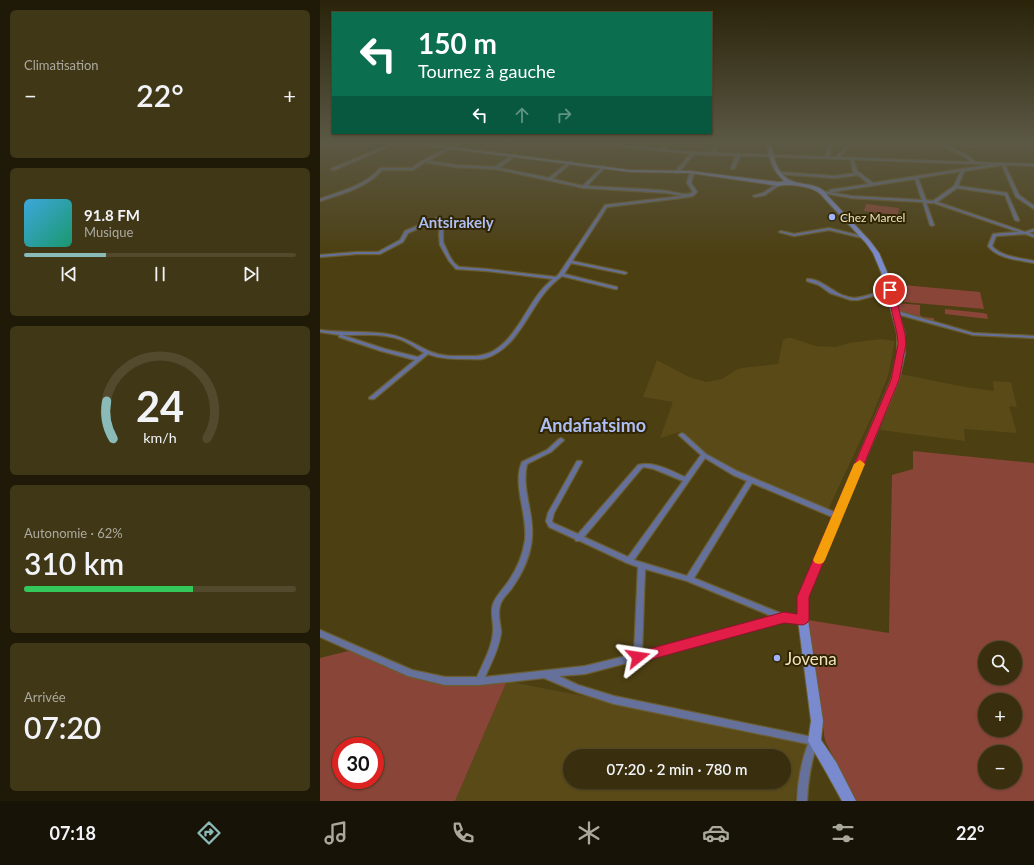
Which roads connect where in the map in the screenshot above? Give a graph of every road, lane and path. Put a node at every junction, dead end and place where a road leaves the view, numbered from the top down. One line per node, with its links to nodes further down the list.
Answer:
1 (367, 180): 19 (street)
2 (551, 180): 14 (street)
3 (590, 180): 14 (street)
4 (690, 180): 17 (street)
5 (753, 180): 12 (main road)
6 (867, 180): 13 (street)
7 (898, 180): 13 (street)
8 (917, 180): 20 (street)
9 (959, 180): 15 (street)
10 (1010, 180): 22 (street)
11 (788, 182): 12 (main road); 16 (main road)
12 (779, 184): 18 (street)
13 (873, 185): 16 (street)
14 (584, 187): 17 (street)
15 (956, 187): 21 (street); 23 (street)
16 (823, 192): 20 (street); 29 (main road)
17 (688, 196): 31 (street)
18 (755, 196)
19 (320, 200)
20 (925, 202): 21 (street); 24 (street)
21 (934, 202): 27 (street)
22 (1034, 208)
23 (1016, 220)
24 (932, 225)
25 (1034, 230): 27 (street)
26 (781, 232): 29 (street)
27 (1026, 234): 28 (street); 32 (street)
28 (1034, 236)
29 (863, 237): 38 (main road)
30 (320, 256): 35 (street)
31 (570, 262): 33 (street); 34 (street)
32 (1034, 262)
33 (625, 273)
34 (561, 275): 35 (street); 37 (street)
35 (556, 278): 43 (street)
36 (809, 280): 38 (street)
37 (615, 288)
38 (890, 290): 39 (main road)
39 (895, 312): 42 (street); 52 (main road)
40 (320, 331): 41 (street)
41 (337, 334): 43 (street); 44 (street)
42 (1034, 337)
43 (428, 352): 44 (street)
44 (418, 359): 45 (street)
45 (372, 398)
46 (682, 435): 48 (street)
47 (561, 440): 62 (street)
48 (704, 455): 50 (street); 51 (street)
49 (579, 462): 53 (street)
50 (687, 480): 53 (street); 54 (street)
51 (751, 480): 52 (street); 56 (street)
52 (837, 516): 58 (main road)
53 (578, 539): 54 (street)
54 (629, 561): 55 (street)
55 (642, 565): 56 (street); 60 (street)
56 (689, 580): 57 (street)
57 (784, 618): 58 (street); 60 (street)
58 (803, 620): 63 (main road)
59 (320, 633): 62 (street)
60 (638, 657): 61 (street)
61 (544, 674): 62 (street); 63 (street)
62 (479, 681)
63 (814, 741): 64 (street); 65 (main road)
64 (802, 801)
65 (849, 801)

